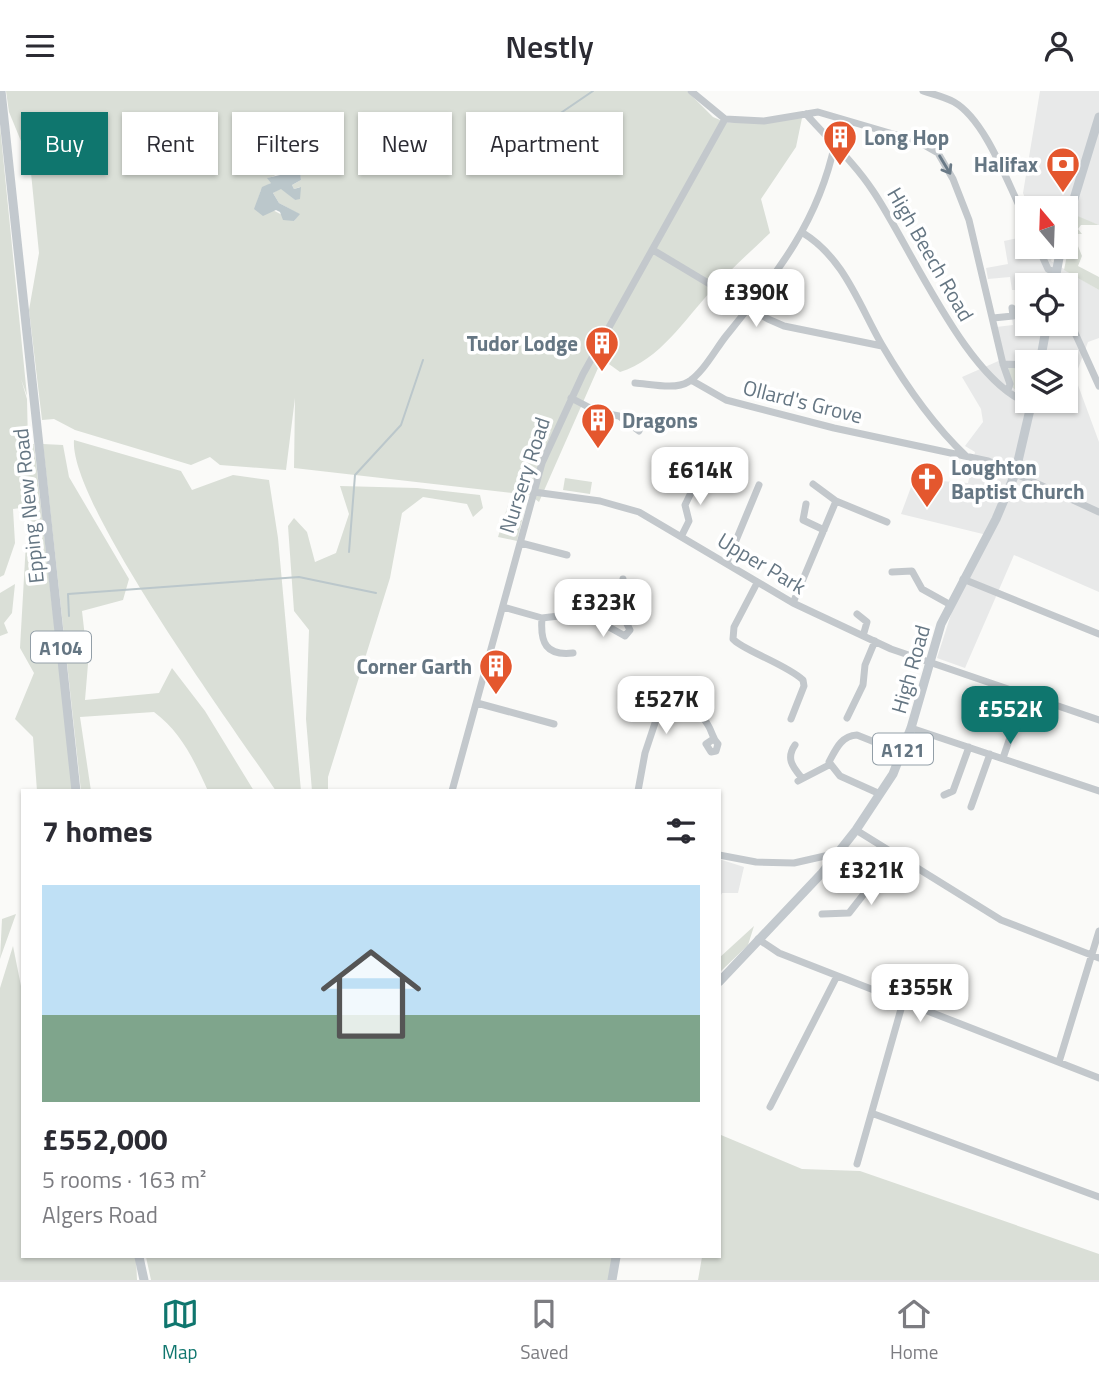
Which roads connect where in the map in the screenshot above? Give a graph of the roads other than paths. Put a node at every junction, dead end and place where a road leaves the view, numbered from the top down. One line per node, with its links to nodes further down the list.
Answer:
1 (1, 91): 75 (main road, Epping New Road / A104)
2 (691, 91): 6 (street)
3 (923, 91): 9 (street)
4 (806, 114): 6 (street); 7 (street, High Beech Road); 17 (street, one-way to 17)
5 (1099, 117): 8 (main road)
6 (725, 119): 11 (street, Nursery Road)
7 (835, 143): 10 (street); 25 (street, High Beech Road)
8 (1075, 196)
9 (1015, 197)
10 (803, 233): 16 (street); 19 (street)
11 (653, 250): 16 (street); 27 (street, Nursery Road)
12 (1043, 259): 14 (street)
13 (1059, 259): 14 (main road)
14 (1056, 273)
15 (1012, 308): 17 (street)
16 (748, 309): 19 (street); 22 (street)
17 (993, 318): 20 (street)
18 (1076, 336): 24 (street)
19 (883, 345): 30 (street)
20 (1003, 364): 21 (street); 25 (street)
21 (1015, 364)
22 (691, 380): 23 (street); 30 (street, Ollard's Grove)
23 (635, 383)
24 (1099, 386)
25 (1008, 390): 26 (street, High Beech Road)
26 (1015, 394)
27 (571, 398): 29 (street); 35 (street, Nursery Road)
28 (1029, 413): 32 (main road, High Road / A121)
29 (639, 431)
30 (967, 457): 32 (street, Ollard's Grove)
31 (703, 468): 41 (street)
32 (1015, 474): 38 (street, Ollard's Grove); 47 (main road, High Road / A121)
33 (813, 484): 36 (street)
34 (756, 488): 44 (street)
35 (534, 492): 41 (street, Upper Park); 42 (street, Nursery Road)
36 (836, 501): 39 (street); 40 (street)
37 (806, 504): 40 (street)
38 (1099, 512)
39 (887, 522)
40 (824, 530): 49 (street)
41 (682, 535): 44 (street, Upper Park)
42 (521, 543): 43 (street); 51 (street, Nursery Road)
43 (567, 555)
44 (727, 562): 48 (street, Upper Park)
45 (891, 572): 50 (street)
46 (624, 579): 52 (street)
47 (962, 579): 50 (main road, High Road / A121); 56 (street)
48 (757, 583): 49 (street, Upper Park); 63 (street)
49 (793, 603): 57 (street, Upper Park)
50 (949, 604): 60 (main road, High Road / A121)
51 (503, 607): 54 (street); 61 (street, Nursery Road)
52 (621, 612): 55 (street); 55 (street)
53 (857, 614): 57 (street)
54 (542, 618): 55 (street); 59 (street)
55 (608, 624)
56 (1099, 634)
57 (863, 636): 58 (street, Upper Park)
58 (875, 641): 60 (street, Upper Park); 62 (street)
59 (573, 653)
60 (931, 662): 64 (street, Upper Park); 67 (main road, High Road / A121)
61 (477, 703): 66 (street); 76 (street, Nursery Road)
62 (847, 718)
63 (792, 719)
64 (1099, 720)
65 (998, 721): 73 (street)
66 (554, 725)
67 (911, 728): 70 (street); 71 (main road, High Road / A121)
68 (712, 740): 77 (street)
69 (795, 745): 74 (street)
70 (969, 747): 72 (street); 80 (street)
71 (902, 753): 74 (street); 79 (main road, High Road / A121)
72 (990, 754): 73 (street); 81 (street)
73 (1003, 758): 78 (street)
74 (829, 765): 79 (street)
75 (76, 789)
76 (453, 789)
77 (638, 789)
78 (1099, 791)
79 (880, 794): 82 (main road, High Road / A121)
80 (944, 795)
81 (971, 807)
82 (856, 830): 83 (street); 84 (main road, High Road / A121)
83 (889, 851): 86 (street); 89 (street)
84 (838, 853): 85 (street); 88 (main road, High Road / A121)
85 (721, 855)
86 (822, 914)
87 (1099, 931): 89 (street)
88 (758, 939): 90 (street); 91 (main road, High Road / A121)
89 (1095, 956): 93 (street)
90 (837, 976): 92 (street); 95 (street)
91 (721, 980)
92 (903, 1002): 93 (street); 96 (street)
93 (1059, 1062): 94 (street)
94 (1099, 1078)
95 (771, 1107)
96 (874, 1114): 97 (street); 98 (street)
97 (857, 1164)
98 (1099, 1198)
99 (139, 1258): 101 (main road)
100 (617, 1258): 102 (main road)
101 (144, 1280)
102 (612, 1280)

